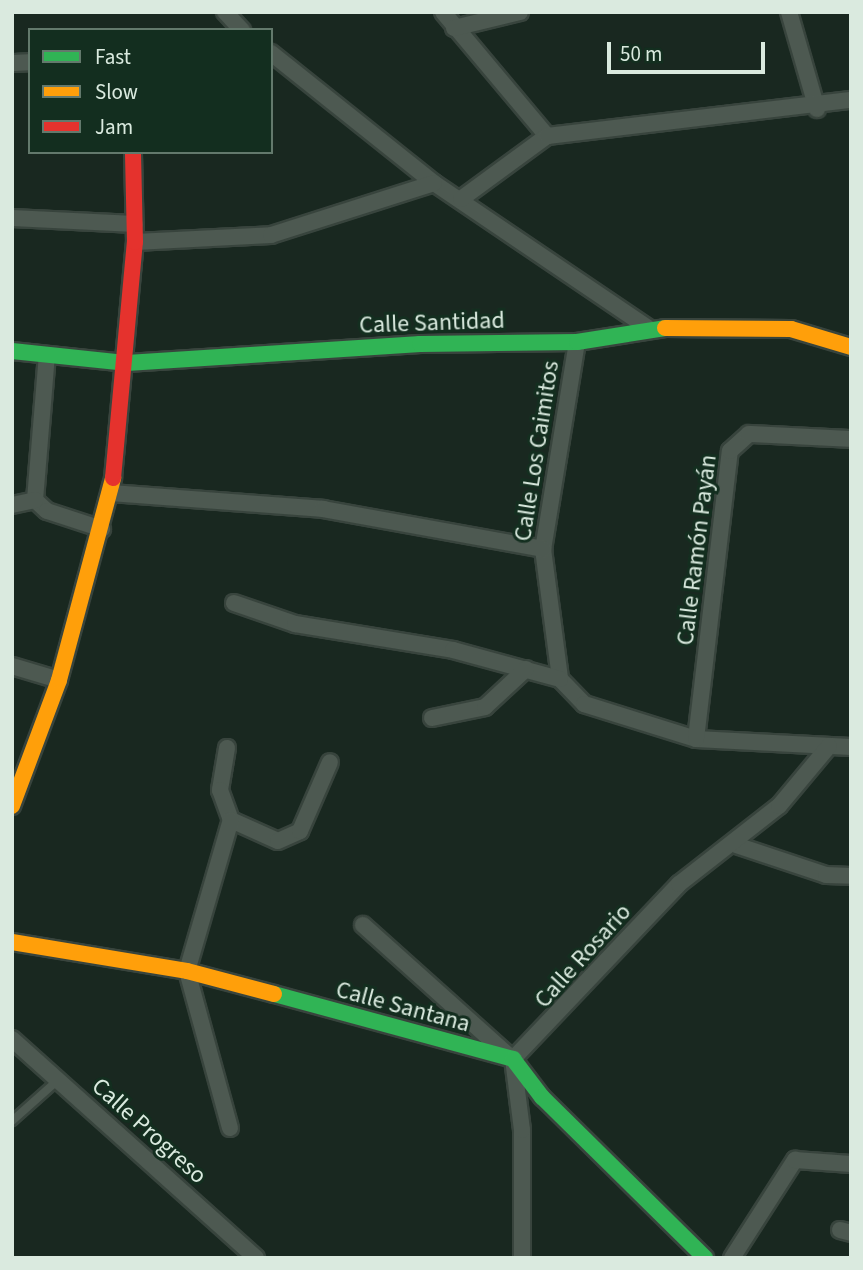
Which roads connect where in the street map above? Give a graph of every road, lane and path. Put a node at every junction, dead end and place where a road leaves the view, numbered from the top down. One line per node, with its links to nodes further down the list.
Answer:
1 (225, 12): 5 (street)
2 (443, 12): 6 (street)
3 (520, 12): 6 (street)
4 (789, 12): 9 (street)
5 (240, 28)
6 (454, 28): 10 (street)
7 (273, 55): 12 (street)
8 (851, 100): 9 (street)
9 (817, 109): 10 (street)
10 (547, 136): 13 (street)
11 (133, 154): 15 (street)
12 (434, 183): 13 (street); 16 (street)
13 (461, 199): 17 (street)
14 (12, 218): 15 (street)
15 (135, 225): 16 (street)
16 (135, 242): 22 (street)
17 (648, 328): 18 (street, Calle Santidad); 19 (street, Calle Santidad)
18 (577, 342): 22 (street, Calle Santidad); 28 (street, Calle Los Caimitos)
19 (851, 347)
20 (12, 351): 21 (street, Calle Santidad)
21 (47, 355): 22 (street, Calle Santidad); 25 (street)
22 (127, 363): 24 (street)
23 (851, 439): 35 (street, Calle Ramón Payán)
24 (112, 493): 27 (street); 28 (street)
25 (35, 499): 26 (street); 27 (street)
26 (12, 505)
27 (102, 530): 33 (street)
28 (543, 550): 32 (street, Calle Los Caimitos)
29 (234, 603): 31 (street)
30 (12, 666): 33 (street)
31 (526, 669): 32 (street); 34 (street)
32 (560, 679): 35 (street)
33 (59, 680): 40 (street)
34 (432, 718)
35 (696, 739): 36 (street)
36 (829, 746): 37 (street); 42 (street, Calle Rosario)
37 (851, 747)
38 (228, 748): 41 (street)
39 (330, 762): 41 (street)
40 (12, 806)
41 (231, 820): 46 (street)
42 (736, 845): 43 (street); 48 (street, Calle Rosario)
43 (851, 876)
44 (363, 925): 48 (street)
45 (12, 943): 46 (street, Calle Santana)
46 (187, 971): 48 (street, Calle Santana); 51 (street)
47 (12, 1040): 49 (street, Calle Progreso)
48 (513, 1059): 54 (street); 55 (street)
49 (58, 1080): 50 (lane); 53 (street, Calle Progreso)
50 (12, 1121)
51 (230, 1128)
52 (851, 1164): 56 (street)
53 (256, 1258)
54 (522, 1258)
55 (705, 1258)
56 (732, 1258)

